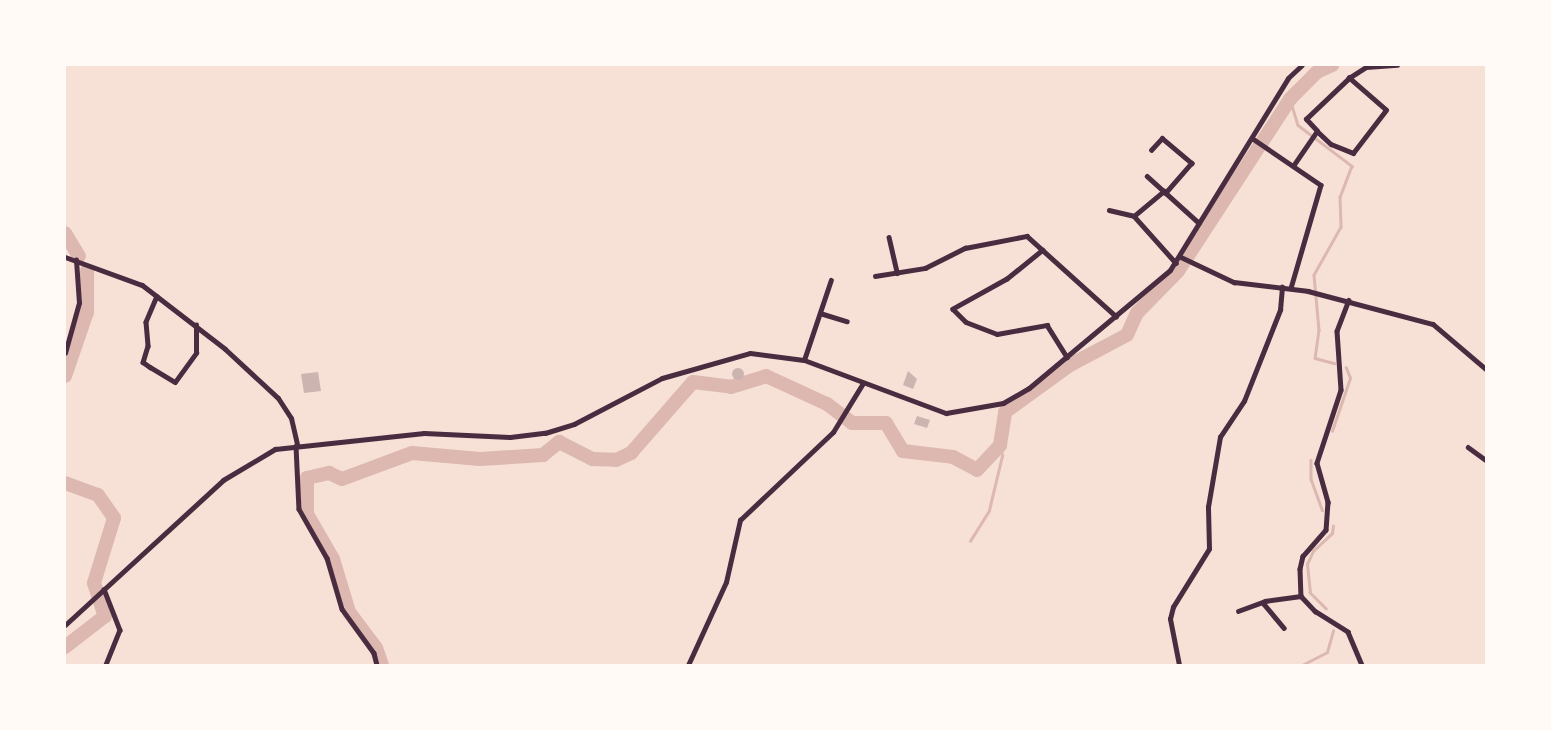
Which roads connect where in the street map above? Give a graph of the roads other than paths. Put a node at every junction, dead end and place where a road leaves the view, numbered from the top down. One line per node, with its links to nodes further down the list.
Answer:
1 (1302, 65): 5 (street)
2 (1397, 65): 3 (street)
3 (1349, 78): 4 (street); 4 (street)
4 (1316, 133): 7 (street)
5 (1252, 138): 7 (street); 12 (street)
6 (1151, 150): 9 (street)
7 (1293, 166): 23 (street)
8 (1147, 176): 9 (street)
9 (1165, 192): 11 (street); 12 (street)
10 (1109, 209): 11 (street)
11 (1134, 216): 18 (street)
12 (1199, 224): 16 (street)
13 (888, 237): 19 (street)
14 (1043, 250): 19 (street); 27 (street); 31 (street)
15 (65, 257): 17 (street)
16 (1182, 258): 18 (street); 22 (street)
17 (76, 260): 24 (street); 30 (street)
18 (1176, 263): 27 (street)
19 (897, 274): 20 (street)
20 (875, 276)
21 (831, 280): 26 (street)
22 (1282, 287): 23 (street); 47 (street)
23 (1291, 288): 25 (street)
24 (158, 296): 29 (street); 29 (street)
25 (1349, 300): 33 (street); 39 (street)
26 (820, 313): 28 (street); 32 (street)
27 (1117, 317): 31 (street)
28 (847, 321)
29 (195, 325): 35 (street)
30 (65, 353)
31 (1067, 358): 34 (street)
32 (804, 360): 34 (street); 35 (street)
33 (1486, 369)
34 (863, 383): 46 (street)
35 (297, 445): 38 (street); 45 (street)
36 (1468, 447): 37 (street)
37 (1486, 460)
38 (104, 589): 42 (street); 44 (street)
39 (1301, 596): 40 (street); 48 (street)
40 (1264, 604): 41 (street); 43 (street)
41 (1238, 611)
42 (65, 625)
43 (1284, 628)
44 (106, 665)
45 (377, 665)
46 (688, 665)
47 (1179, 665)
48 (1362, 665)

